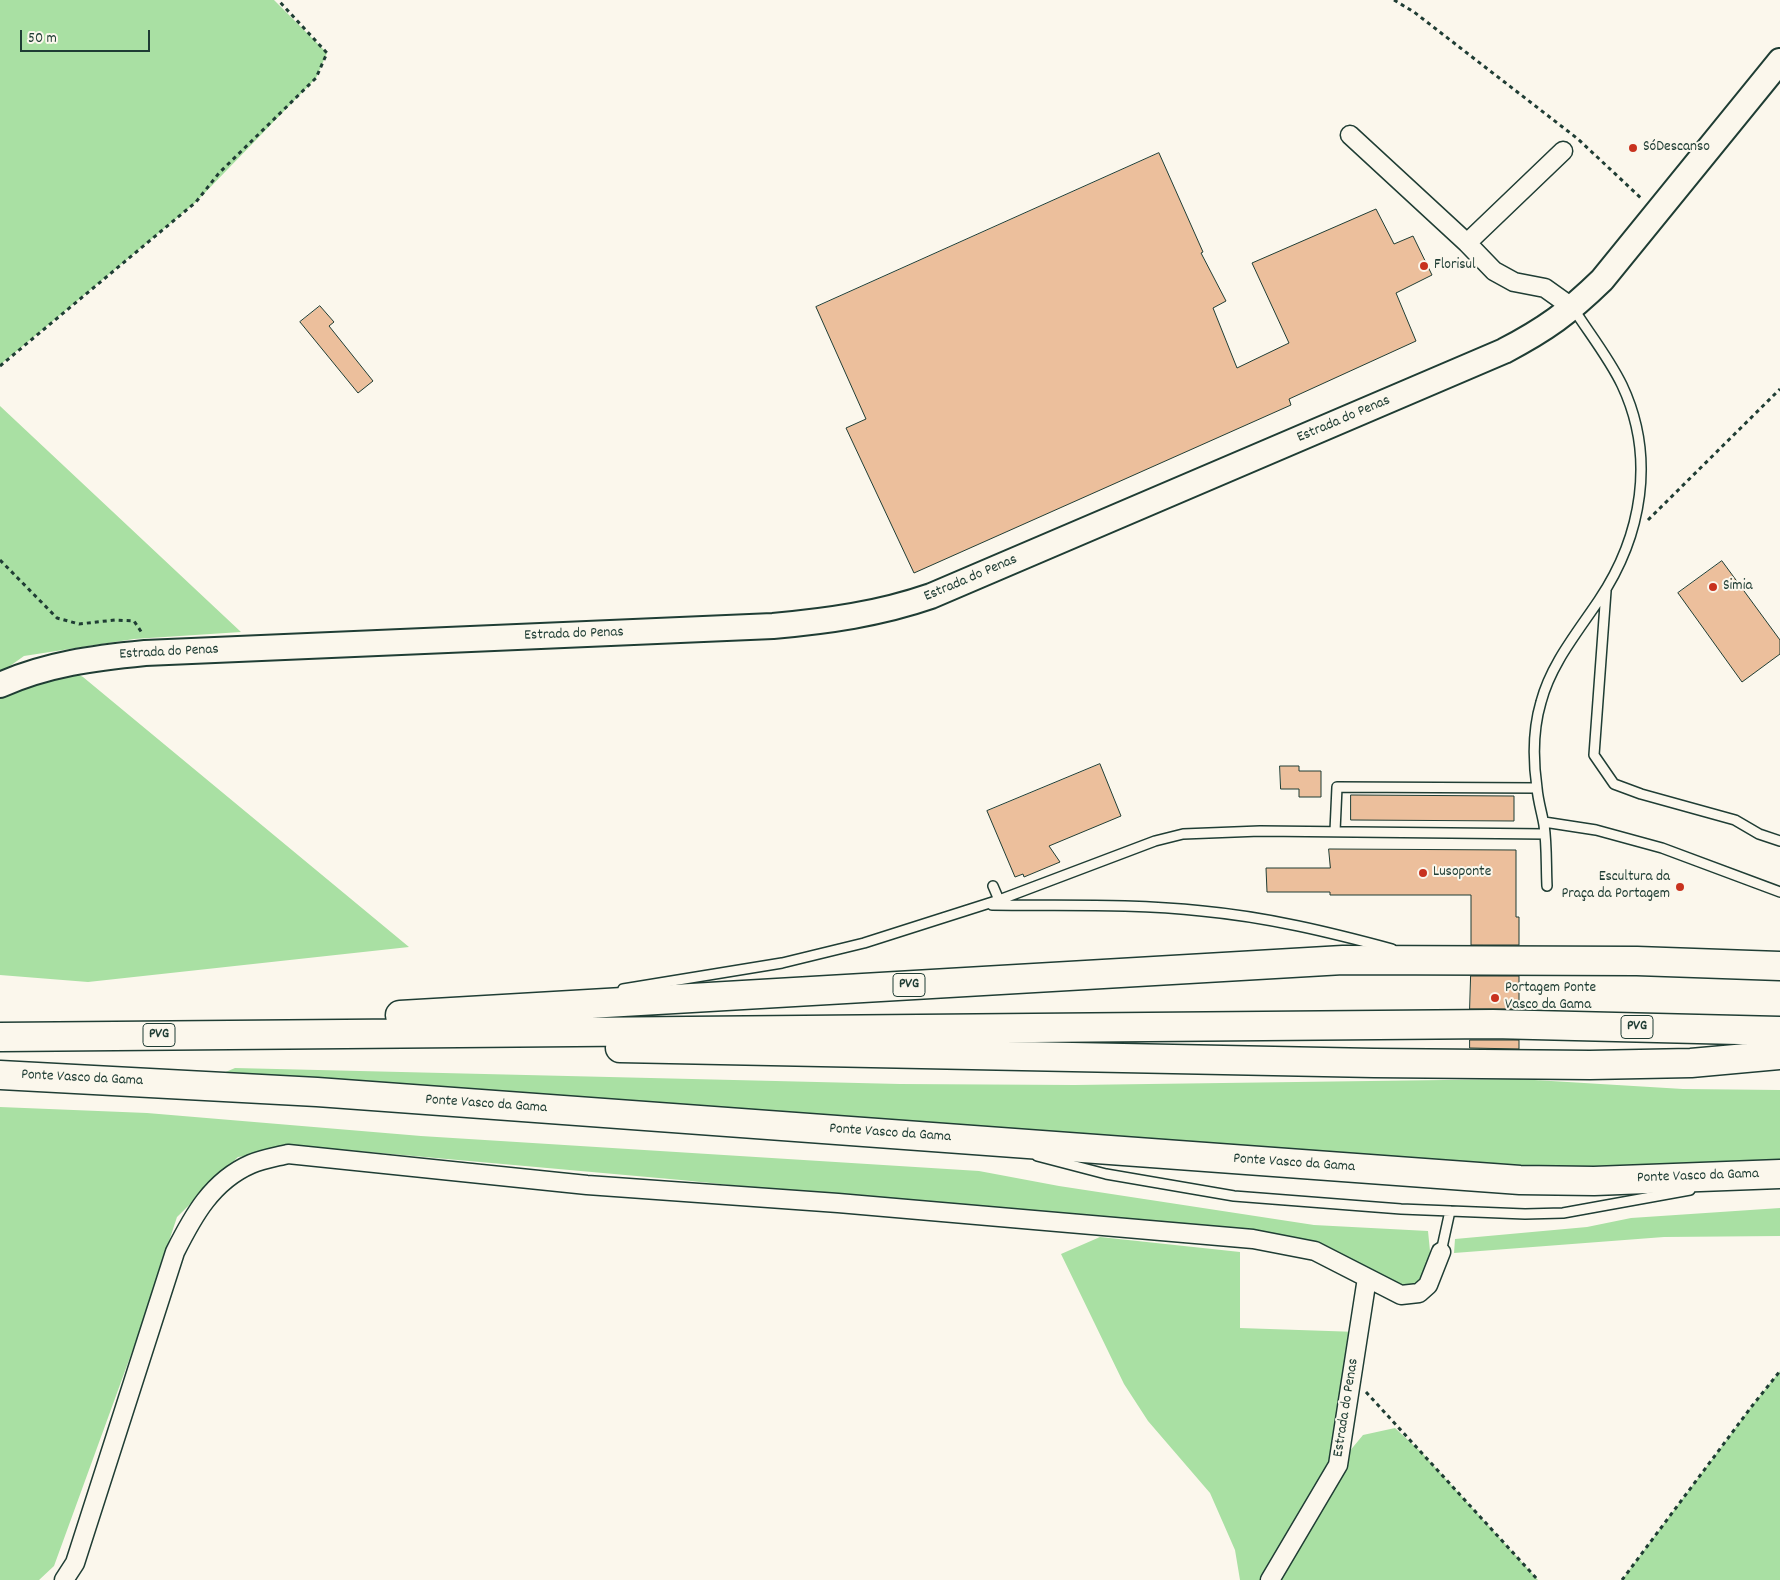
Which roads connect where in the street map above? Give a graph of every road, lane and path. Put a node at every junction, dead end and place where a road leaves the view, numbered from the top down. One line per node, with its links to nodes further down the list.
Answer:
1 (278, 0): 9 (path)
2 (1394, 0): 6 (path)
3 (1780, 61): 6 (street, Estrada do Penas)
4 (1350, 135): 7 (street)
5 (1563, 151): 7 (street)
6 (1656, 212): 8 (street, Estrada do Penas)
7 (1467, 243): 8 (street)
8 (1573, 308): 11 (lane); 14 (street, Estrada do Penas)
9 (0, 366)
10 (1780, 390): 11 (path)
11 (1630, 538): 13 (lane)
12 (0, 560): 14 (path)
13 (1606, 589): 16 (lane); 20 (lane)
14 (145, 653): 15 (street, Estrada do Penas)
15 (0, 685)
16 (1537, 788): 17 (lane); 18 (lane)
17 (1544, 822): 19 (lane); 23 (lane)
18 (1335, 831): 19 (lane); 24 (lane)
19 (1545, 834): 22 (lane)
20 (1780, 841)
21 (993, 886): 24 (lane)
22 (1547, 886)
23 (1780, 892)
24 (999, 900): 25 (lane)
25 (984, 905): 26 (lane); 28 (lane)
26 (1431, 959): 27 (highway, PVG); 30 (highway, PVG)
27 (1780, 966)
28 (615, 990)
29 (597, 993): 30 (lane)
30 (485, 1010): 32 (highway, PVG)
31 (1780, 1032): 32 (highway, PVG)
32 (39, 1036): 33 (highway, PVG); 34 (highway, PVG)
33 (0, 1037)
34 (1780, 1055)
35 (0, 1075): 36 (highway, Ponte Vasco da Gama)
36 (982, 1141): 37 (highway, Ponte Vasco da Gama); 38 (lane)
37 (1778, 1174): 38 (lane)
38 (1450, 1211): 39 (lane)
39 (1441, 1252): 40 (street)
40 (1368, 1278): 42 (street, Estrada do Penas); 43 (street)
41 (1780, 1371): 46 (path)
42 (1351, 1377): 44 (street, Estrada do Penas); 45 (path)
43 (64, 1580)
44 (1270, 1580)
45 (1538, 1580)
46 (1622, 1580)

